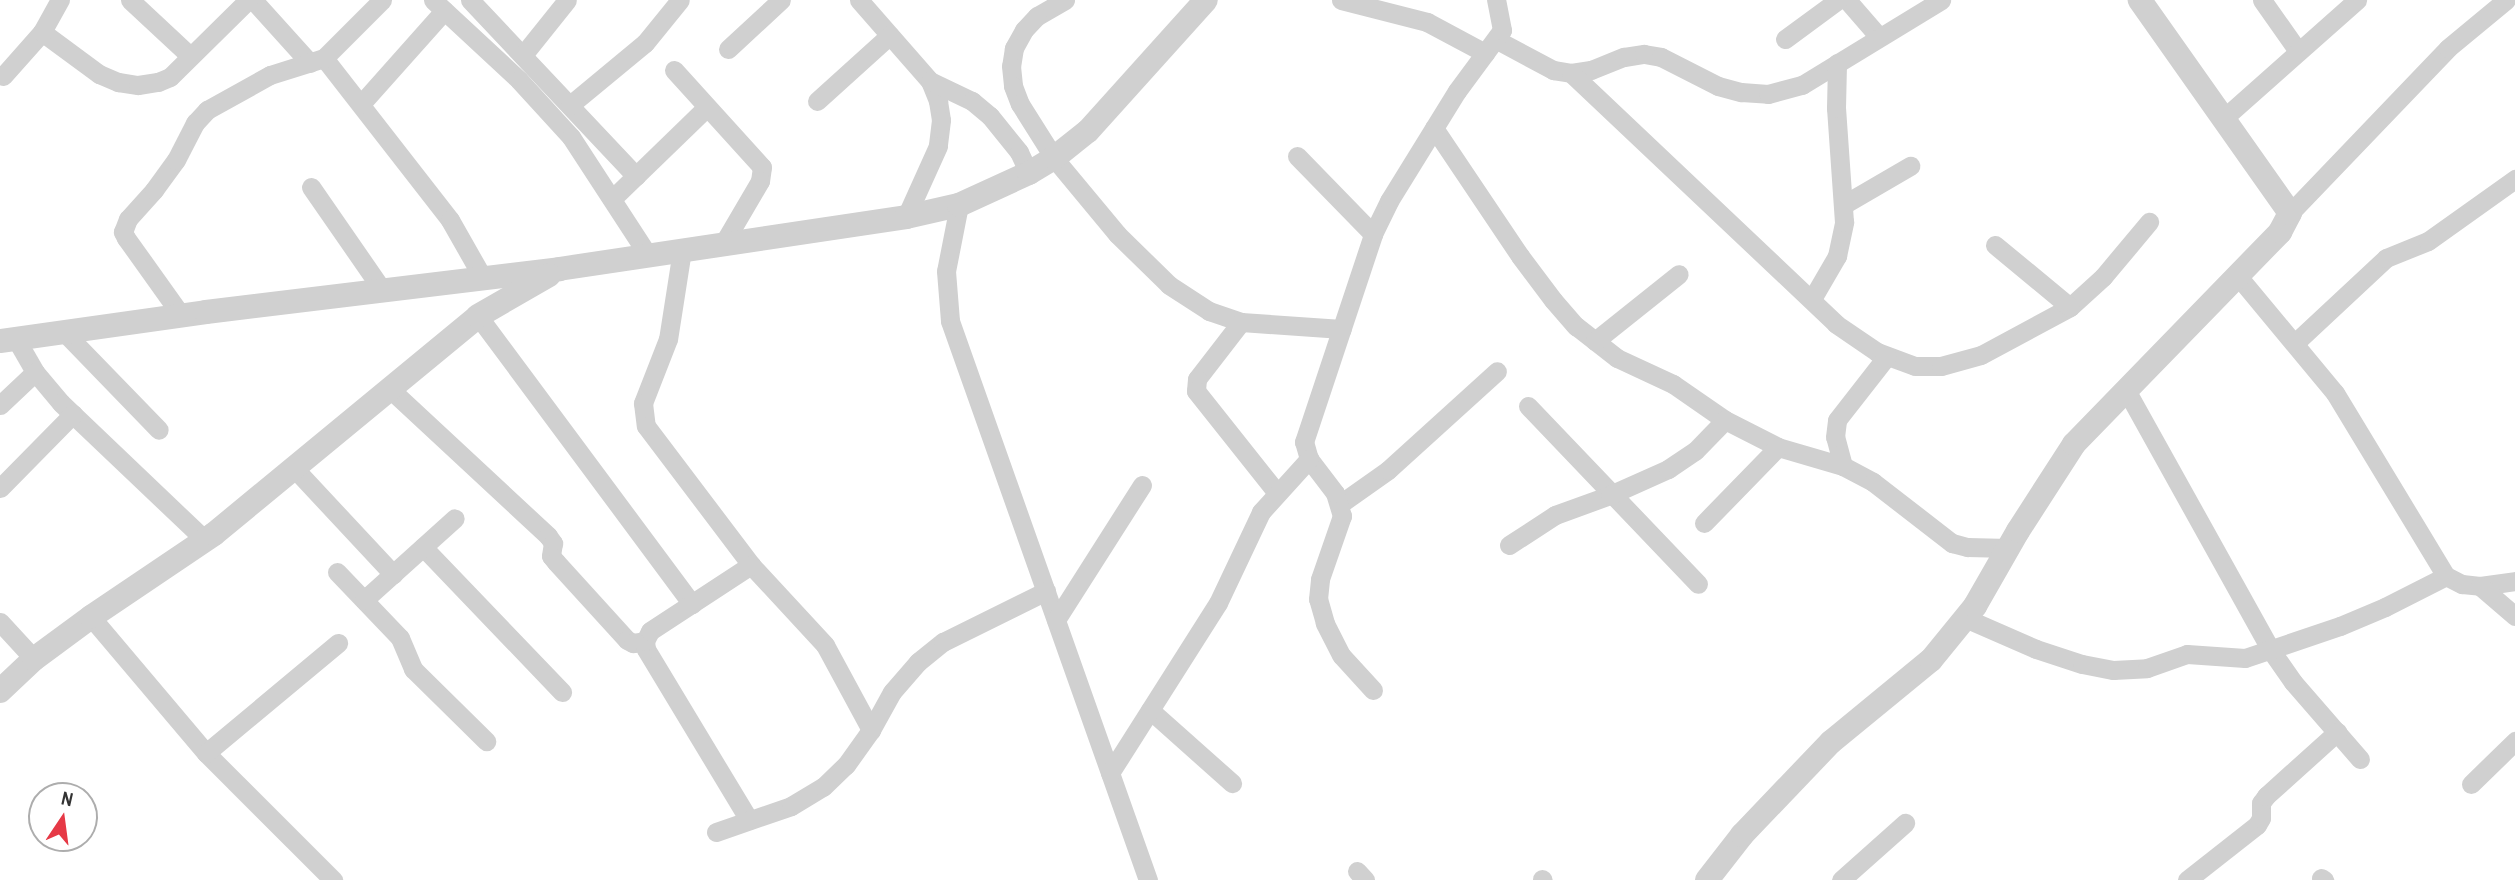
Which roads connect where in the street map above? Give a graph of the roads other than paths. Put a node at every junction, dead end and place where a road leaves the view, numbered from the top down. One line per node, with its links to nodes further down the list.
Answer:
1 (60, 0): 22 (street)
2 (130, 0): 30 (street)
3 (250, 0): 30 (street); 31 (street)
4 (382, 0): 31 (street)
5 (567, 0): 29 (street)
6 (680, 0): 39 (street)
7 (781, 0): 27 (street)
8 (859, 0): 23 (street)
9 (1065, 0): 44 (street)
10 (1206, 0): 44 (street)
11 (1341, 0): 26 (street)
12 (1496, 0): 26 (street)
13 (1838, 0): 25 (street)
14 (1847, 0): 24 (street)
15 (1941, 0): 24 (street)
16 (2140, 0): 41 (street)
17 (2262, 0): 28 (street)
18 (2357, 0): 28 (street)
19 (479, 3): 29 (street)
20 (2492, 4): 53 (street)
21 (438, 5): 38 (street); 50 (street)
22 (43, 32): 30 (street); 35 (street)
23 (890, 35): 36 (street); 37 (street)
24 (1879, 37): 32 (street)
25 (1786, 39)
26 (1491, 46): 34 (street); 42 (street)
27 (728, 49)
28 (2298, 51): 41 (street)
29 (523, 55): 39 (street)
30 (190, 56)
31 (317, 61): 38 (street); 68 (street)
32 (1836, 64): 34 (street); 52 (street)
33 (674, 70): 40 (street)
34 (1571, 73): 66 (street)
35 (3, 76)
36 (930, 81): 46 (street); 54 (street)
37 (817, 101)
38 (361, 104): 64 (street)
39 (569, 105): 47 (street)
40 (708, 107): 47 (street); 57 (street)
41 (2224, 118): 53 (street)
42 (1434, 128): 56 (street); 74 (street)
43 (1297, 156): 56 (street)
44 (1055, 158): 46 (street); 70 (street)
45 (1910, 166): 52 (street)
46 (1029, 173): 51 (street)
47 (636, 176): 50 (street)
48 (2515, 179): 75 (street)
49 (311, 187): 65 (street)
50 (611, 199): 60 (street)
51 (959, 205): 54 (street); 108 (street)
52 (1843, 205): 66 (street)
53 (2290, 213): 63 (street)
54 (906, 217): 57 (street)
55 (2150, 222): 67 (street)
56 (1374, 234): 71 (street)
57 (723, 244): 59 (street)
58 (1995, 245): 67 (street)
59 (682, 250): 60 (street); 101 (street)
60 (648, 256): 61 (street)
61 (559, 269): 64 (street); 69 (street)
62 (1679, 274): 74 (street)
63 (2237, 275): 75 (street); 79 (street)
64 (483, 278): 65 (street)
65 (383, 291): 68 (street)
66 (1812, 299): 76 (street)
67 (2070, 307): 76 (street)
68 (181, 315): 72 (street)
69 (478, 316): 80 (street); 110 (street)
70 (1241, 322): 71 (street); 92 (street)
71 (1342, 328): 87 (street)
72 (64, 332): 73 (street); 85 (street)
73 (8, 340): 78 (street)
74 (1595, 341): 84 (street)
75 (2296, 342): 104 (street)
76 (1887, 356): 88 (street)
77 (1497, 371): 94 (street)
78 (35, 372): 81 (street); 83 (street)
79 (2125, 388): 100 (street); 118 (street)
80 (390, 389): 89 (street); 116 (street)
81 (0, 405)
82 (1528, 406): 93 (street)
83 (73, 414): 91 (street); 97 (street)
84 (1725, 420): 86 (street); 93 (street)
85 (159, 430)
86 (1778, 447): 88 (street); 96 (street)
87 (1309, 459): 92 (street); 94 (street)
88 (1843, 466): 100 (street)
89 (295, 469): 97 (street); 103 (street)
90 (1142, 485): 114 (street)
91 (0, 488)
92 (1277, 493): 123 (street)
93 (1610, 495): 98 (street); 106 (street)
94 (1340, 504): 120 (street)
95 (455, 518): 99 (street)
96 (1704, 523)
97 (205, 540): 112 (street)
98 (1509, 545)
99 (423, 547): 103 (street); 122 (street)
100 (2008, 548): 113 (street)
101 (751, 565): 110 (street); 124 (street)
102 (337, 572): 109 (street)
103 (393, 574): 109 (street)
104 (2446, 576): 107 (street); 118 (street)
105 (2515, 581): 107 (street)
106 (1698, 584)
107 (2480, 586): 111 (street)
108 (1046, 591): 114 (street); 124 (street)
109 (364, 600): 126 (street)
110 (692, 604): 116 (street)
111 (2515, 615)
112 (91, 617): 119 (street); 128 (street)
113 (1965, 618): 118 (street); 138 (street)
114 (1056, 620): 130 (street)
115 (0, 622): 119 (street)
116 (645, 641): 133 (street)
117 (338, 643): 128 (street)
118 (2270, 649): 125 (street)
119 (34, 659): 121 (street)
120 (1373, 690)
121 (0, 691)
122 (562, 692)
123 (1150, 710): 130 (street); 131 (street)
124 (871, 730): 133 (street)
125 (2337, 732): 129 (street); 140 (street)
126 (486, 741)
127 (2515, 741): 132 (street)
128 (206, 753): 136 (street)
129 (2360, 759)
130 (1110, 773): 137 (street)
131 (1232, 783)
132 (2471, 784)
133 (749, 820): 135 (street)
134 (1905, 823): 139 (street)
135 (716, 832)
136 (333, 880)
137 (1148, 880)
138 (1707, 880)
139 (1841, 880)
140 (2187, 880)

